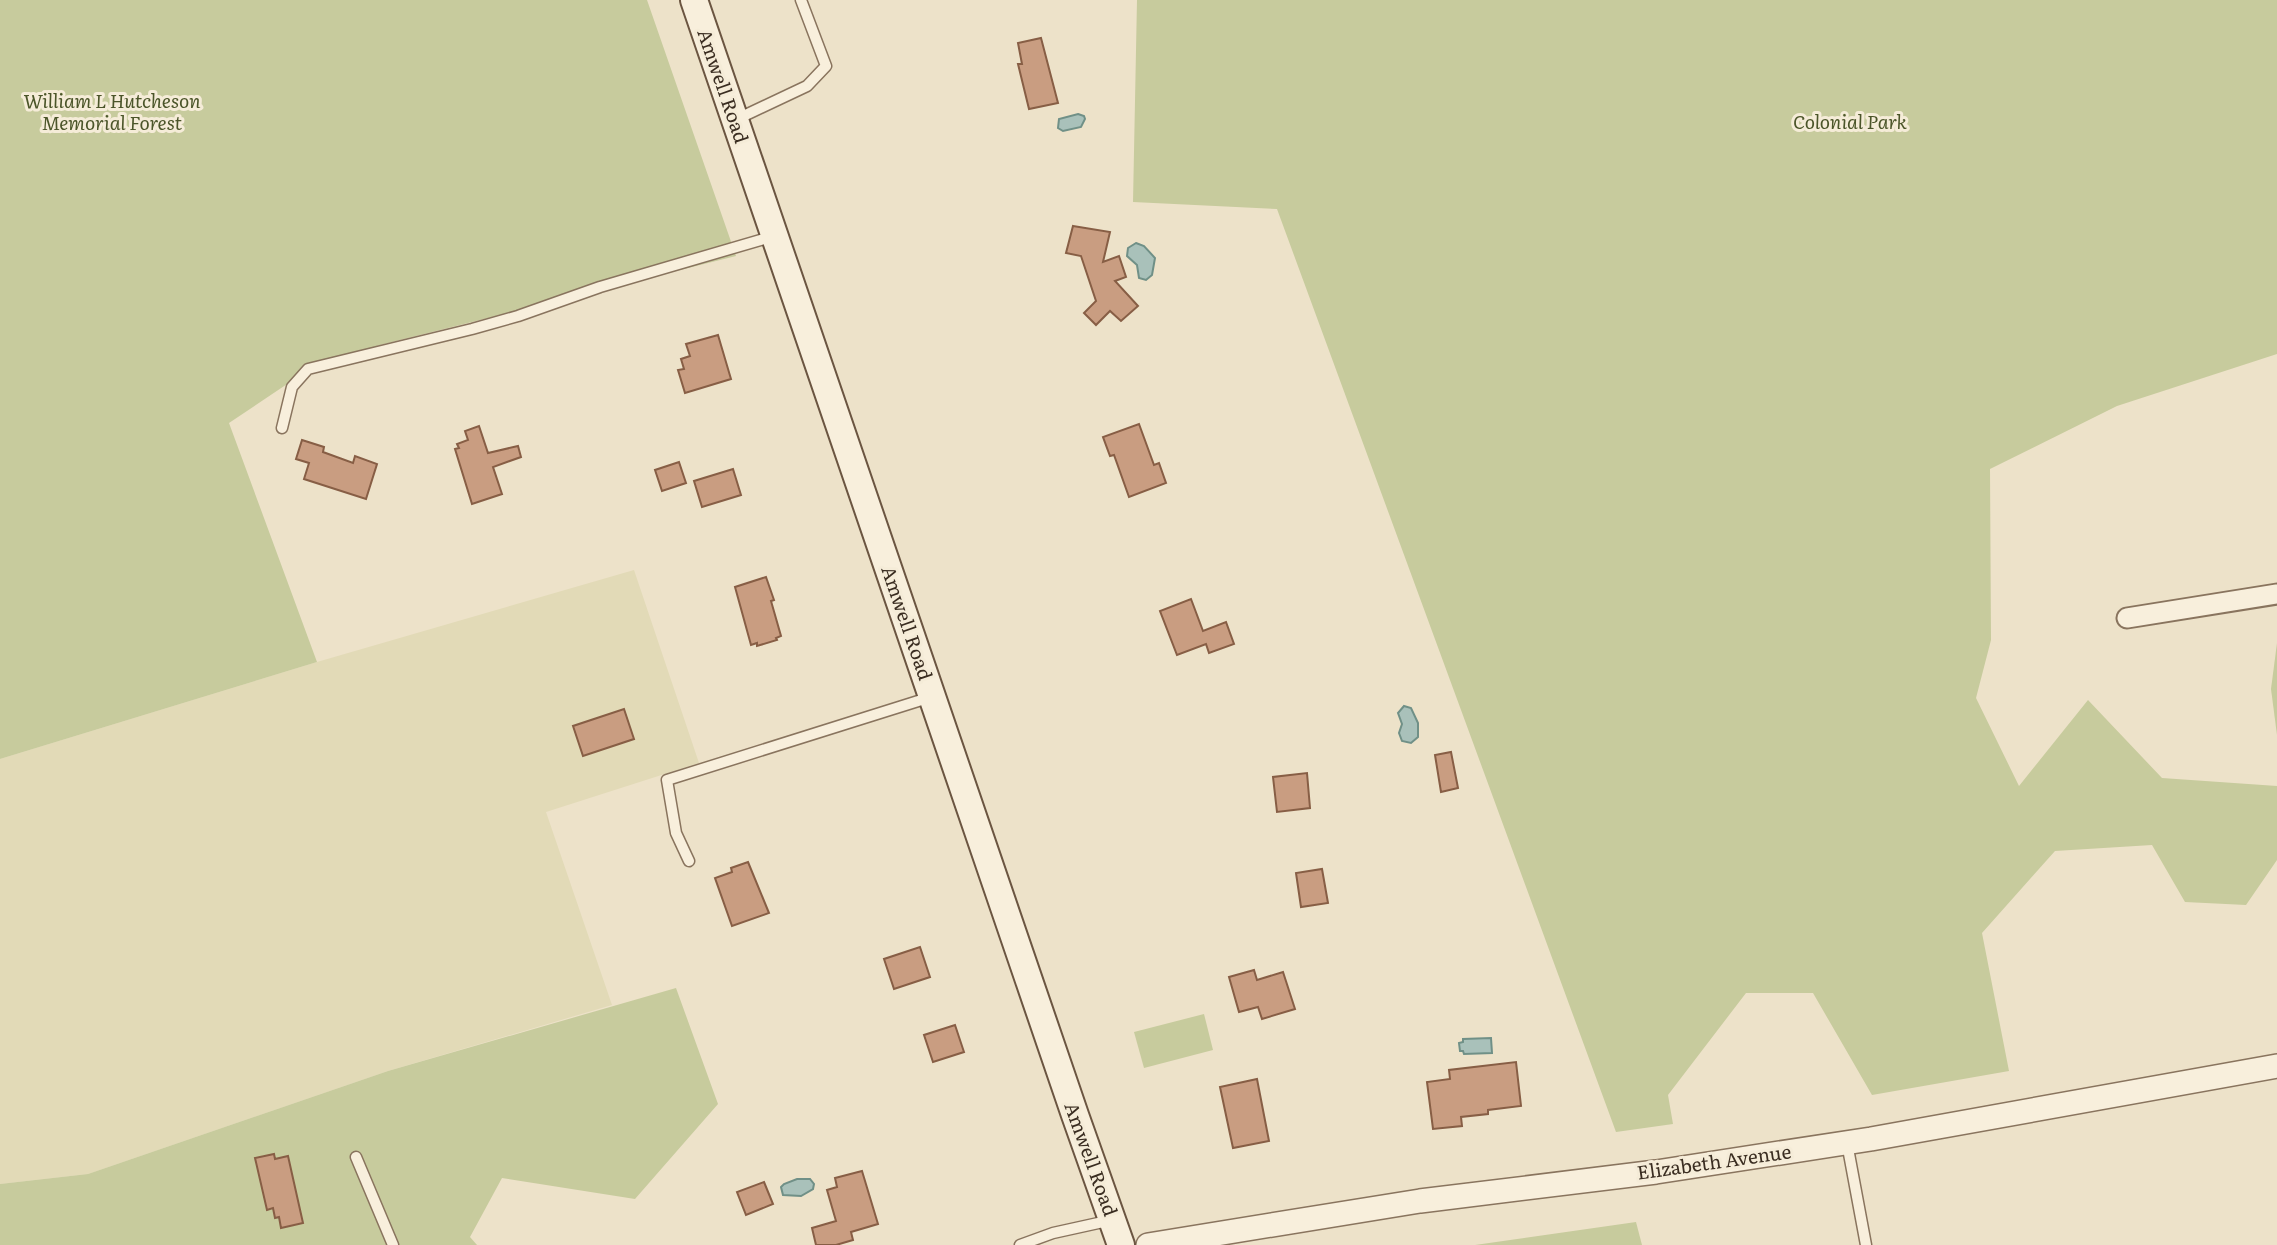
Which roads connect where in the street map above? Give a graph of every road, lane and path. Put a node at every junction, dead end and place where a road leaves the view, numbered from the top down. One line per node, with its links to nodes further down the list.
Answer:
1 (694, 0): 3 (main road, Amwell Road)
2 (801, 0): 3 (lane)
3 (735, 120): 4 (main road, Amwell Road)
4 (774, 236): 5 (lane); 8 (main road, Amwell Road)
5 (282, 428)
6 (2277, 594): 7 (street)
7 (2127, 618)
8 (932, 696): 9 (lane); 13 (main road, Amwell Road)
9 (689, 861)
10 (2277, 1066): 11 (street, Elizabeth Avenue)
11 (1847, 1142): 17 (street, Elizabeth Avenue); 18 (lane)
12 (356, 1157): 14 (lane)
13 (1112, 1219): 15 (lane); 16 (main road, Amwell Road)
14 (393, 1245)
15 (1020, 1245)
16 (1121, 1245)
17 (1148, 1245)
18 (1866, 1245)

